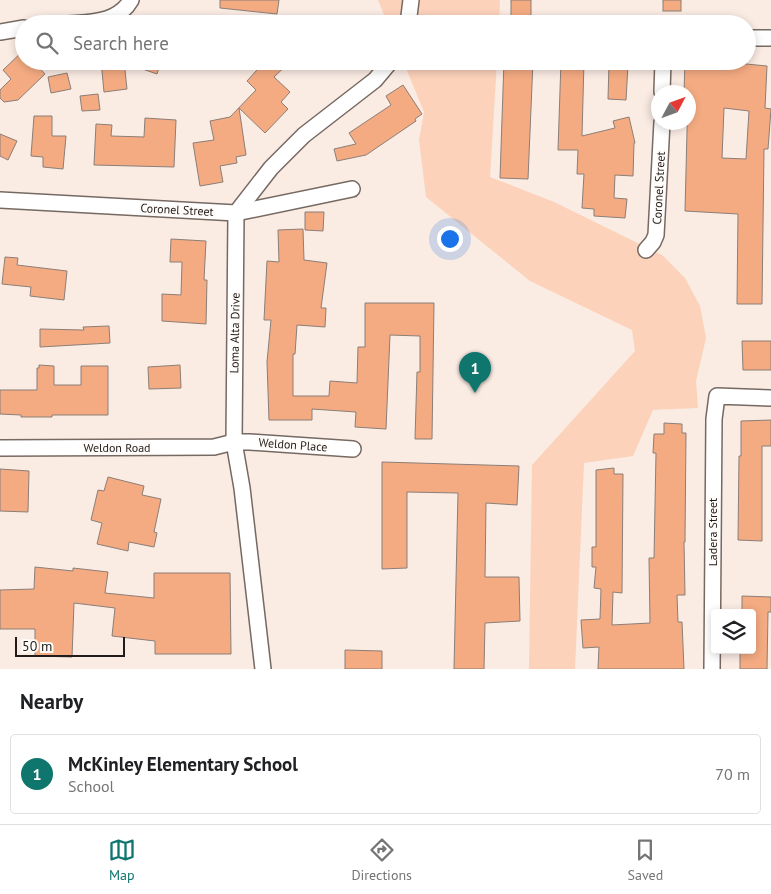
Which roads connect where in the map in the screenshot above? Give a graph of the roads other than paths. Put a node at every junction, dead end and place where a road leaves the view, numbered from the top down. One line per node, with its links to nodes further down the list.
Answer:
1 (131, 0): 3 (street)
2 (411, 0): 4 (street)
3 (115, 15)
4 (409, 15)
5 (15, 30): 6 (street)
6 (0, 32)
7 (756, 38): 8 (street)
8 (771, 38)
9 (383, 70): 15 (street)
10 (663, 70): 11 (street)
11 (662, 85)
12 (662, 130): 16 (street, Coronel Street)
13 (352, 189): 15 (street, Coronel Street)
14 (0, 200): 15 (street, Coronel Street)
15 (236, 213): 18 (street, Loma Alta Drive)
16 (646, 250)
17 (771, 398): 22 (street, Ladera Street)
18 (234, 442): 19 (street, Weldon Road); 20 (street, Weldon Place); 21 (street, Loma Alta Drive)
19 (0, 448)
20 (353, 449)
21 (263, 669)
22 (712, 669)

